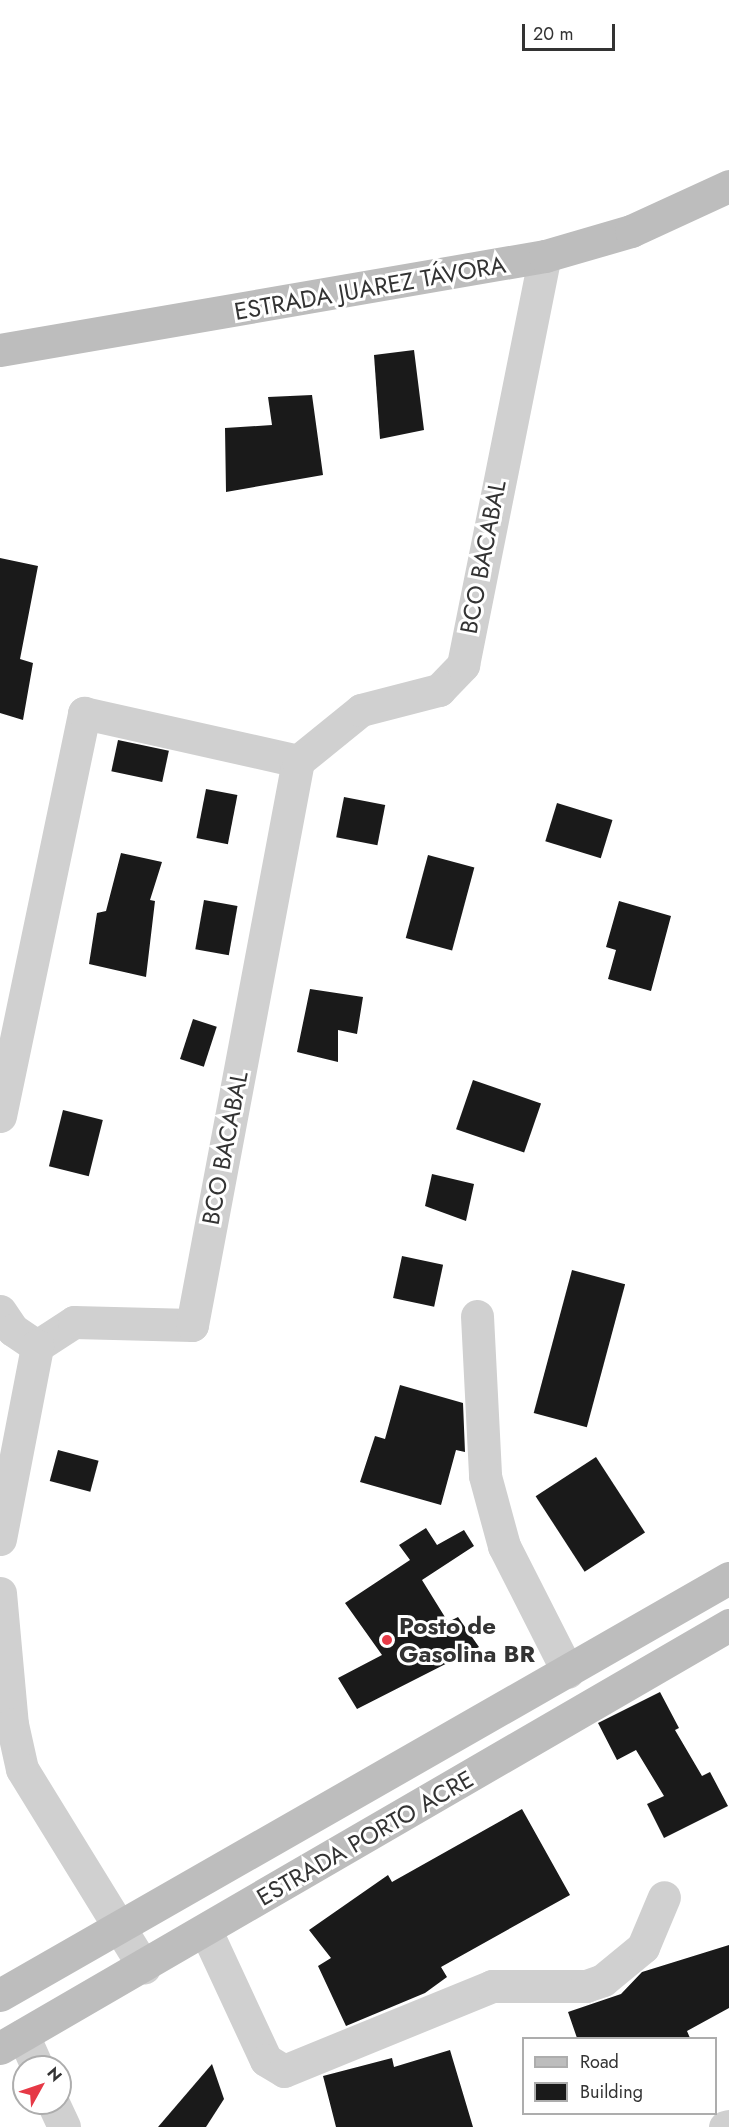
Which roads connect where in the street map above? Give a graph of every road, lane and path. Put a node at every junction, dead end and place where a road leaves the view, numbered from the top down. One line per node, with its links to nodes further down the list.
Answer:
1 (729, 186): 2 (main road, ESTRADA JUAREZ TÁVORA)
2 (545, 256): 3 (main road, ESTRADA JUAREZ TÁVORA); 4 (street, BCO BACABAL)
3 (0, 350)
4 (297, 761): 5 (street); 8 (street, BCO BACABAL)
5 (0, 1116)
6 (0, 1311): 8 (street)
7 (477, 1316): 13 (street)
8 (37, 1346): 9 (street)
9 (0, 1539)
10 (729, 1578): 13 (main road, ESTRADA PORTO ACRE)
11 (0, 1593): 15 (street)
12 (729, 1625): 16 (main road, ESTRADA PORTO ACRE)
13 (568, 1672): 15 (main road, ESTRADA PORTO ACRE)
14 (664, 1897): 16 (street)
15 (119, 1927): 17 (street); 18 (main road, ESTRADA PORTO ACRE)
16 (206, 1931): 17 (main road, ESTRADA PORTO ACRE)
17 (144, 1966): 19 (main road, ESTRADA PORTO ACRE)
18 (4, 1984)
19 (11, 2041): 20 (street)
20 (25, 2055)
21 (729, 2126): 22 (street)
22 (725, 2127)

